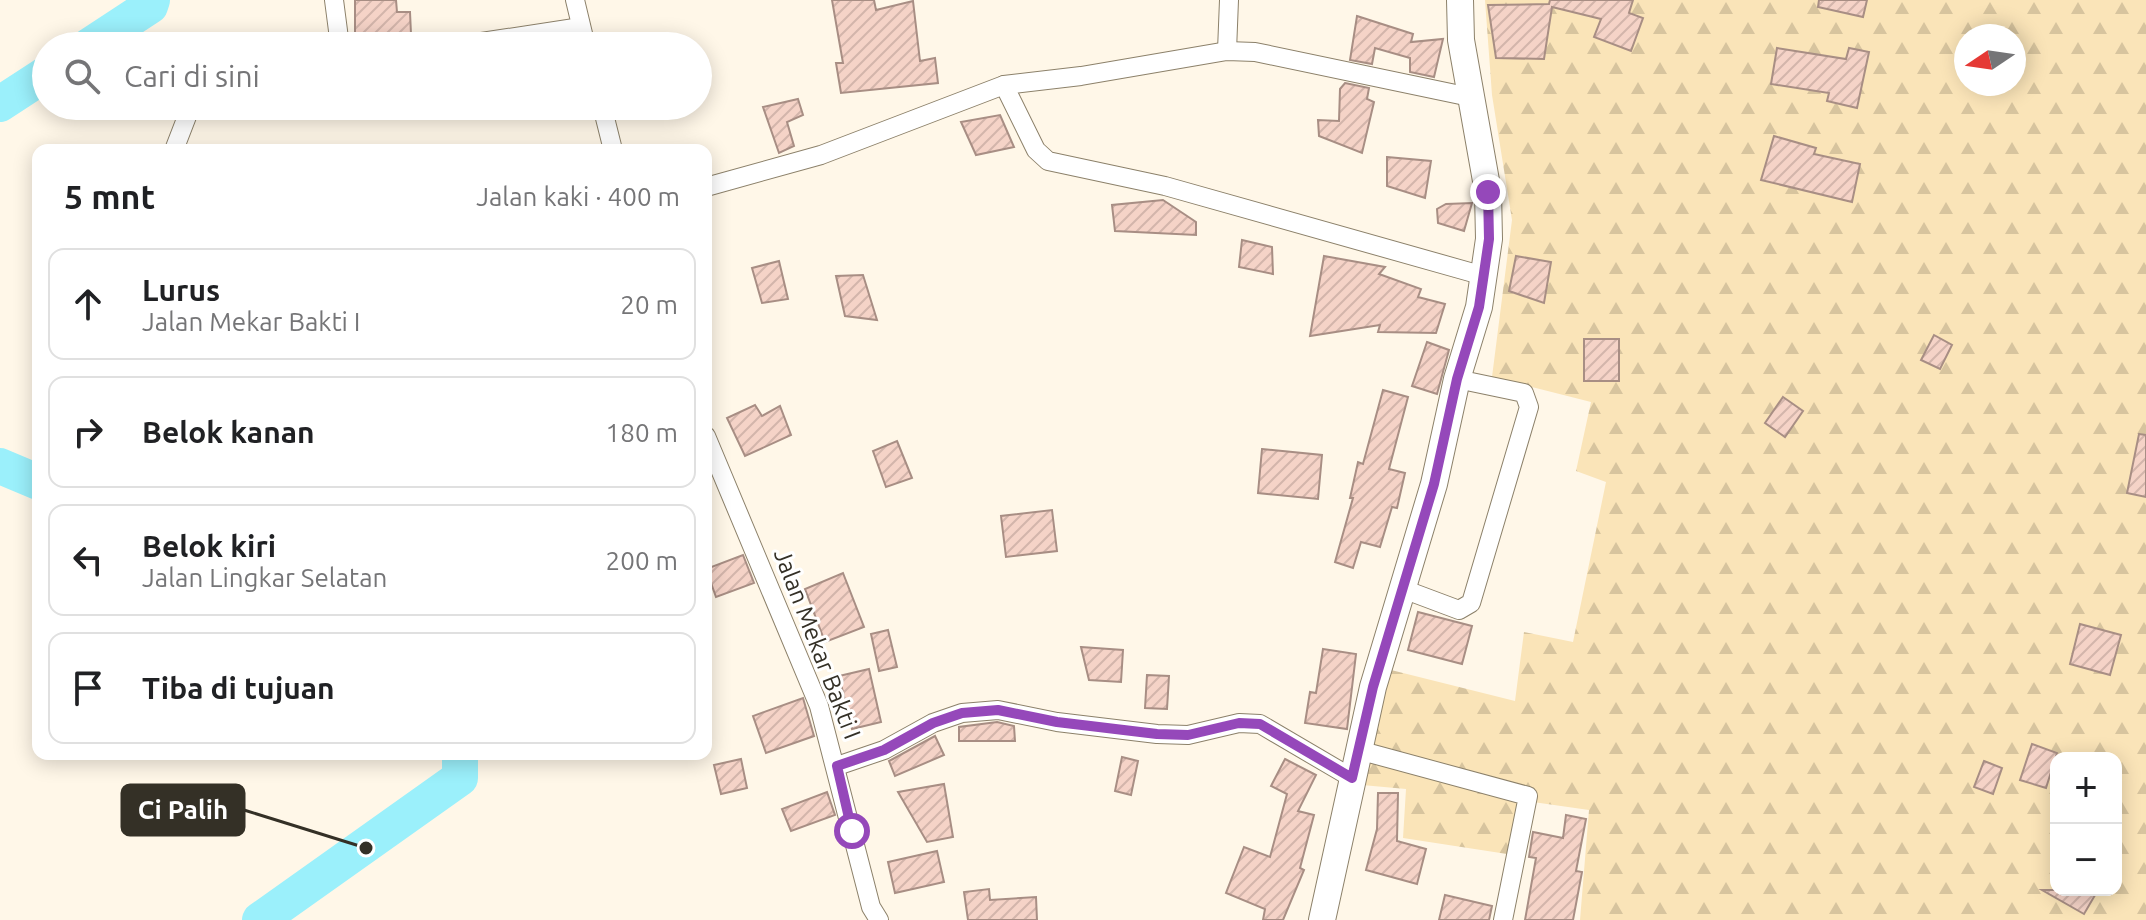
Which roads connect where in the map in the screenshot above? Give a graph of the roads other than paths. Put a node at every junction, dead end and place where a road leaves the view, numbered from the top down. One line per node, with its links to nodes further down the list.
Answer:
1 (334, 0): 6 (street)
2 (575, 0): 5 (street)
3 (1229, 0): 9 (street)
4 (1460, 0): 11 (street)
5 (581, 27): 7 (street); 8 (street)
6 (338, 32)
7 (548, 32)
8 (582, 32)
9 (1227, 51): 10 (street); 11 (street)
10 (1004, 85): 16 (street); 17 (street)
11 (1470, 97): 17 (street)
12 (186, 120): 14 (street)
13 (606, 120): 15 (street)
14 (176, 144)
15 (612, 144)
16 (712, 185)
17 (1484, 276): 18 (street)
18 (1457, 379): 20 (street); 20 (street)
19 (712, 450): 22 (street, Jalan Mekar Bakti I)
20 (1403, 589): 21 (street)
21 (1358, 750): 23 (street); 26 (street)
22 (837, 766): 23 (street); 24 (street, Jalan Mekar Bakti I)
23 (1352, 778): 25 (street)
24 (879, 920)
25 (1322, 920)
26 (1503, 920)

